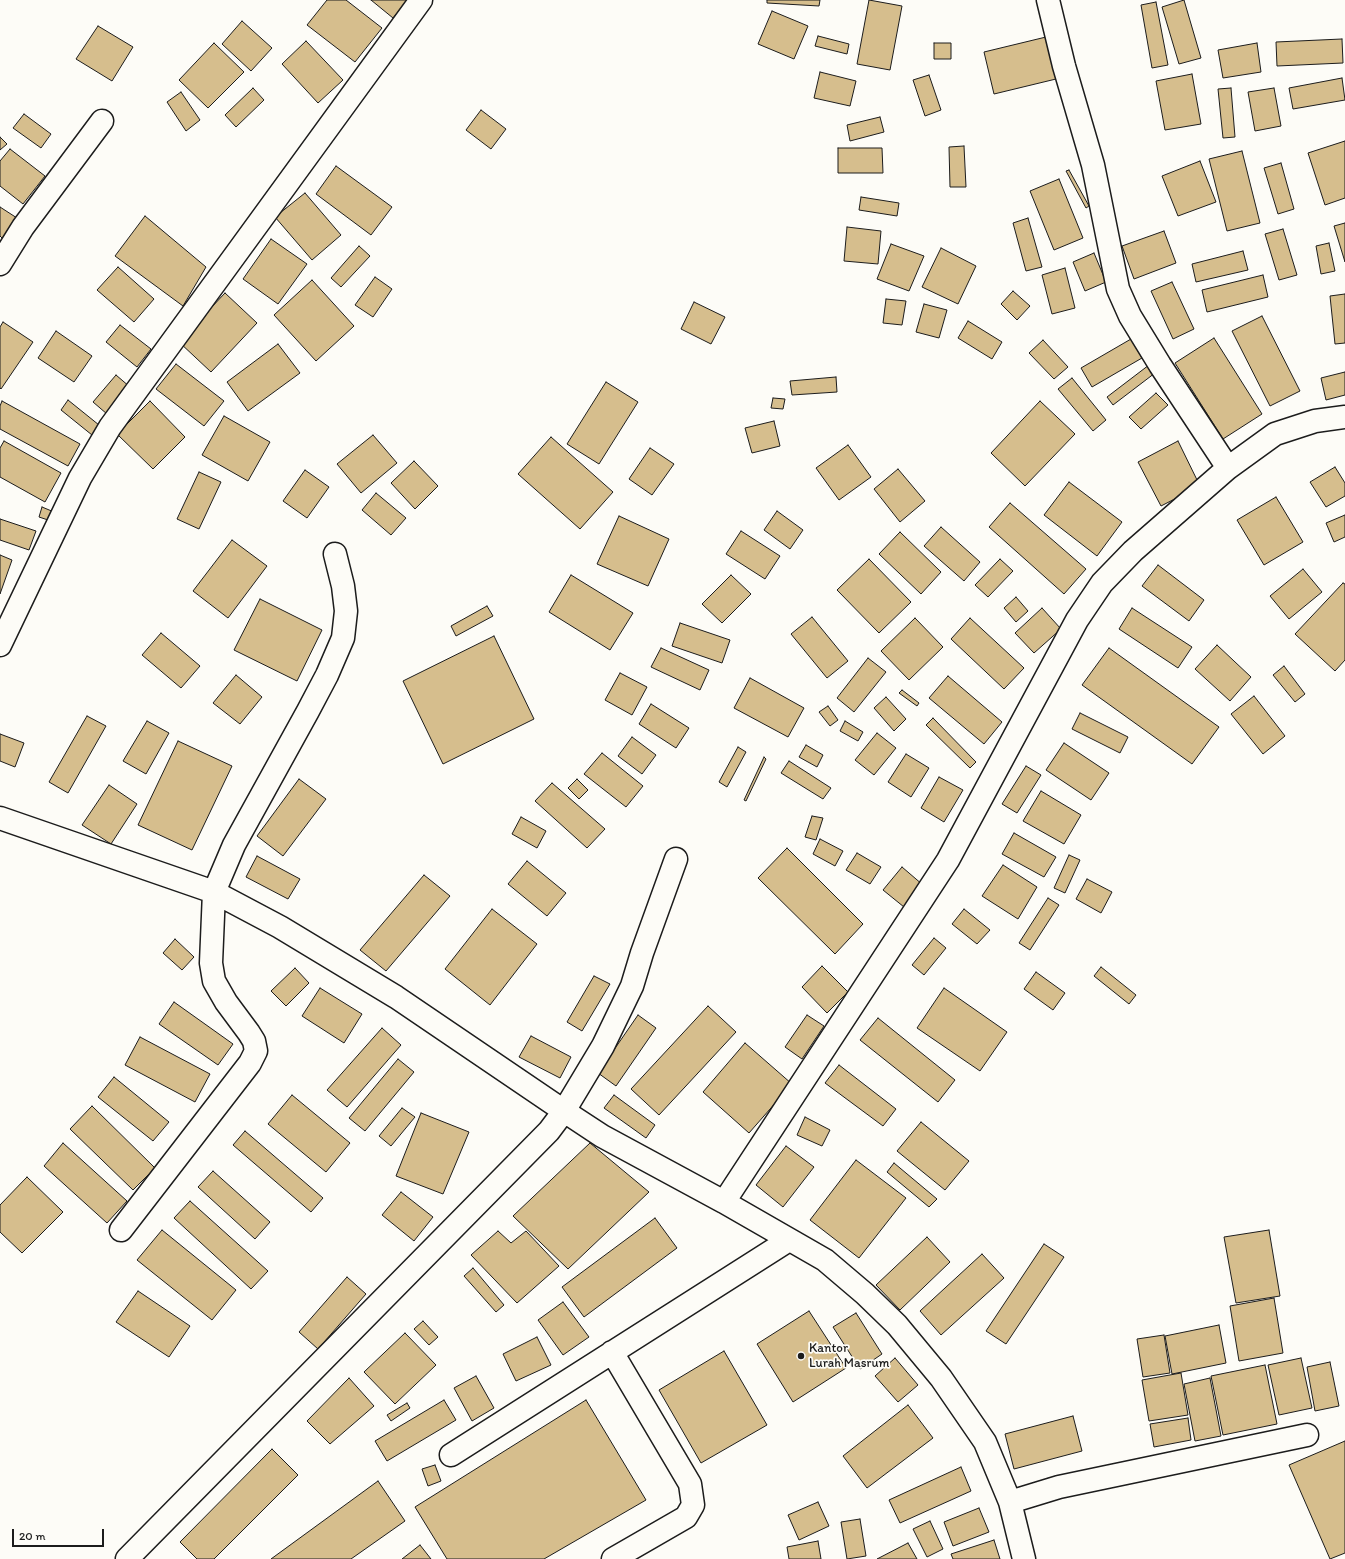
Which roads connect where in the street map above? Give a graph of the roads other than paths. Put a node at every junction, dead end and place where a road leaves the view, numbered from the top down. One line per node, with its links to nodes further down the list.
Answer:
1 (421, 0): 8 (street)
2 (1048, 0): 6 (street)
3 (102, 121): 4 (street)
4 (0, 264)
5 (1345, 417): 6 (street)
6 (1228, 468): 13 (street)
7 (335, 554): 11 (street)
8 (0, 645)
9 (0, 818): 11 (street)
10 (676, 859): 12 (street)
11 (214, 892): 12 (street); 14 (street)
12 (564, 1111): 13 (street); 20 (street)
13 (724, 1202): 15 (street)
14 (121, 1230)
15 (789, 1240): 16 (street); 19 (street)
16 (612, 1352): 18 (street); 21 (street)
17 (1307, 1435): 19 (street)
18 (451, 1455)
19 (1010, 1502): 22 (street)
20 (127, 1559)
21 (613, 1559)
22 (1024, 1559)

